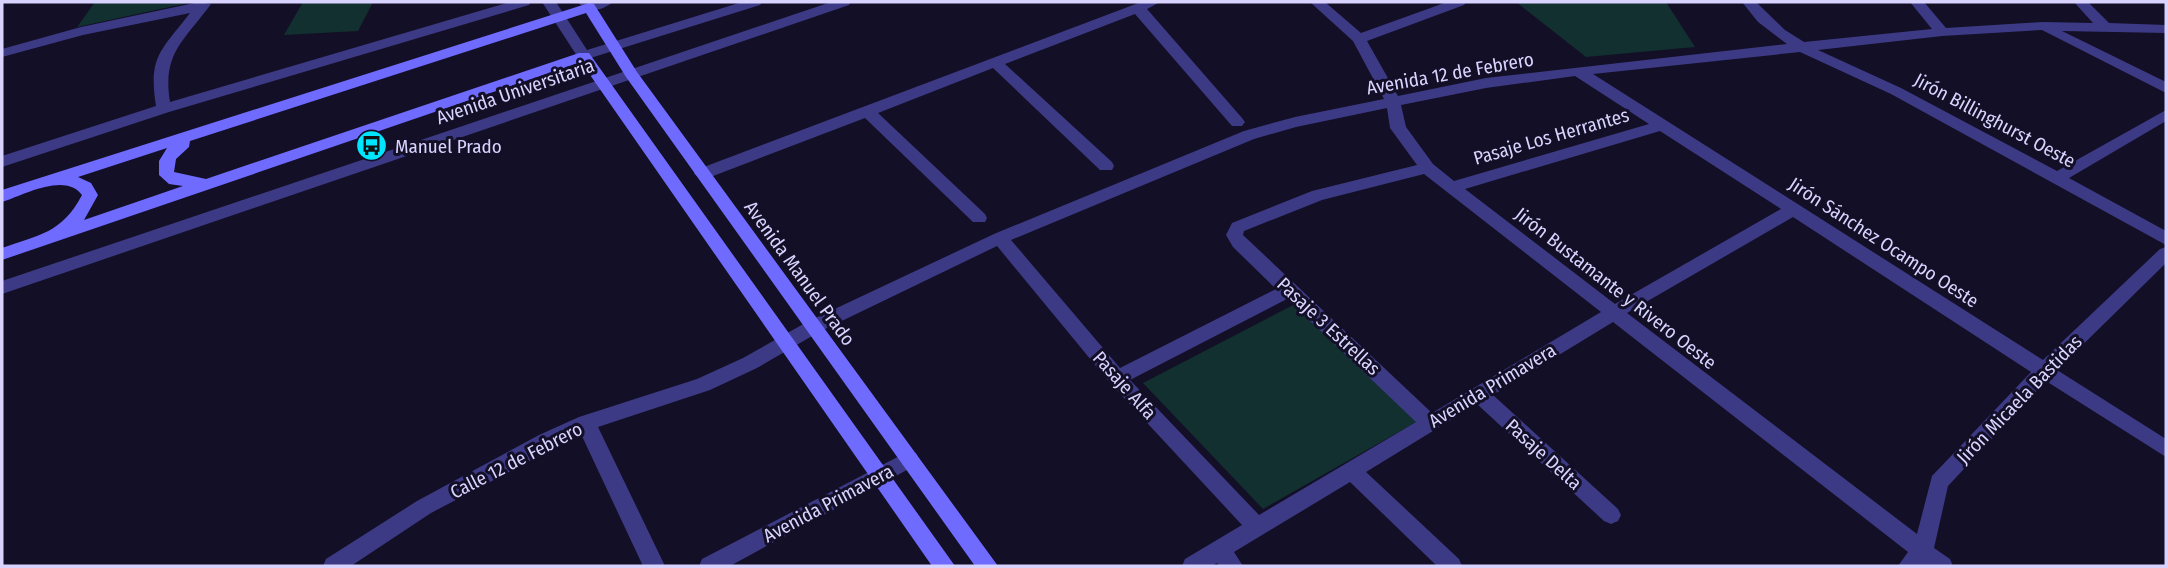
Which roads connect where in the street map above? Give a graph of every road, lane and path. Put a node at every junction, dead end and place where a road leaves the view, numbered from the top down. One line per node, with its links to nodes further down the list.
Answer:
1 (524, 2): 30 (street)
2 (549, 2): 14 (street)
3 (755, 2): 20 (street, Avenida Universitaria)
4 (844, 2): 26 (street, Avenida Universitaria)
5 (1153, 2): 13 (street)
6 (1317, 2): 19 (street, Jirón Bustamante y Rivero Oeste)
7 (1460, 2): 19 (street)
8 (1749, 2): 21 (street, Jirón Billinghurst Oeste)
9 (1917, 2): 18 (street)
10 (2081, 2): 16 (street)
11 (203, 4): 22 (street); 30 (street)
12 (593, 4): 14 (main road); 20 (main road, Avenida Manuel Prado)
13 (1138, 8): 24 (street); 33 (street)
14 (558, 17): 23 (street); 35 (main road)
15 (2042, 26): 16 (street, Avenida 12 de Febrero); 18 (street, Avenida 12 de Febrero); 28 (street)
16 (2105, 27): 17 (street, Avenida 12 de Febrero)
17 (2166, 29)
18 (1942, 32): 21 (street, Avenida 12 de Febrero)
19 (1359, 39): 29 (street, Jirón Bustamante y Rivero Oeste)
20 (612, 46): 23 (street, Avenida Universitaria); 26 (main road, Avenida Manuel Prado)
21 (1799, 47): 25 (street, Avenida 12 de Febrero); 40 (street, Jirón Billinghurst Oeste)
22 (2, 53)
23 (584, 56): 27 (main road); 42 (main road, Avenida Universitaria)
24 (995, 62): 31 (street); 37 (street)
25 (1578, 71): 29 (street, Avenida 12 de Febrero); 34 (street, Jirón Sánchez Ocampo Oeste)
26 (631, 74): 27 (street, Avenida Universitaria); 39 (main road, Avenida Manuel Prado)
27 (602, 84): 52 (street, Avenida Universitaria); 56 (main road)
28 (2166, 88)
29 (1394, 102): 38 (street, Jirón Bustamante y Rivero Oeste); 48 (street, Avenida 12 de Febrero)
30 (164, 109): 36 (street)
31 (868, 112): 39 (street); 46 (street)
32 (2166, 115): 40 (street)
33 (1237, 122)
34 (1663, 125): 43 (street, Pasaje Los Herrantes); 45 (street, Jirón Sánchez Ocampo Oeste)
35 (192, 136): 41 (main road); 42 (main road)
36 (2, 162)
37 (1106, 166)
38 (1427, 169): 43 (street, Jirón Bustamante y Rivero Oeste); 53 (street, Pasaje 3 Estrellas)
39 (702, 174): 55 (main road, Avenida Manuel Prado)
40 (2058, 177): 49 (street, Jirón Billinghurst Oeste)
41 (51, 180): 44 (main road); 47 (main road)
42 (214, 183): 47 (main road, Avenida Universitaria)
43 (1451, 187): 54 (street, Jirón Bustamante y Rivero Oeste)
44 (2, 196)
45 (1795, 209): 54 (street, Avenida Primavera); 57 (street, Jirón Sánchez Ocampo Oeste)
46 (979, 218)
47 (55, 236): 51 (main road, Avenida Universitaria)
48 (1000, 238): 55 (street, Avenida 12 de Febrero); 58 (street, Pasaje Alfa)
49 (2166, 239)
50 (2166, 253): 57 (street, Jirón Micaela Bastidas)
51 (2, 254)
52 (2, 288)
53 (1291, 289): 58 (street); 60 (street, Pasaje 3 Estrellas)
54 (1613, 313): 59 (street, Avenida Primavera); 68 (street, Jirón Bustamante y Rivero Oeste)
55 (813, 327): 56 (street, Avenida 12 de Febrero); 63 (main road, Avenida Manuel Prado)
56 (785, 342): 61 (street, Calle 12 de Febrero); 65 (main road)
57 (2045, 370): 62 (street, Jirón Sánchez Ocampo Oeste); 68 (street, Jirón Micaela Bastidas)
58 (1117, 378): 67 (street, Pasaje Alfa)
59 (1478, 393): 60 (street, Avenida Primavera); 66 (street, Pasaje Delta)
60 (1430, 422): 64 (street, Avenida Primavera)
61 (586, 424): 70 (street, Calle 12 de Febrero); 71 (street)
62 (2166, 449)
63 (909, 459): 65 (street, Avenida Primavera); 74 (main road, Avenida Manuel Prado)
64 (1351, 470): 67 (street, Avenida Primavera); 76 (street)
65 (880, 476): 72 (street, Avenida Primavera); 73 (main road)
66 (1611, 515)
67 (1256, 527): 69 (street, Avenida Primavera)
68 (1923, 552): 77 (street); 78 (street, Jirón Bustamante y Rivero Oeste)
69 (1225, 558): 75 (street, Avenida Primavera)
70 (334, 566)
71 (654, 566)
72 (710, 566)
73 (944, 566)
74 (987, 566)
75 (1193, 566)
76 (1451, 566)
77 (1909, 566)
78 (1942, 566)

